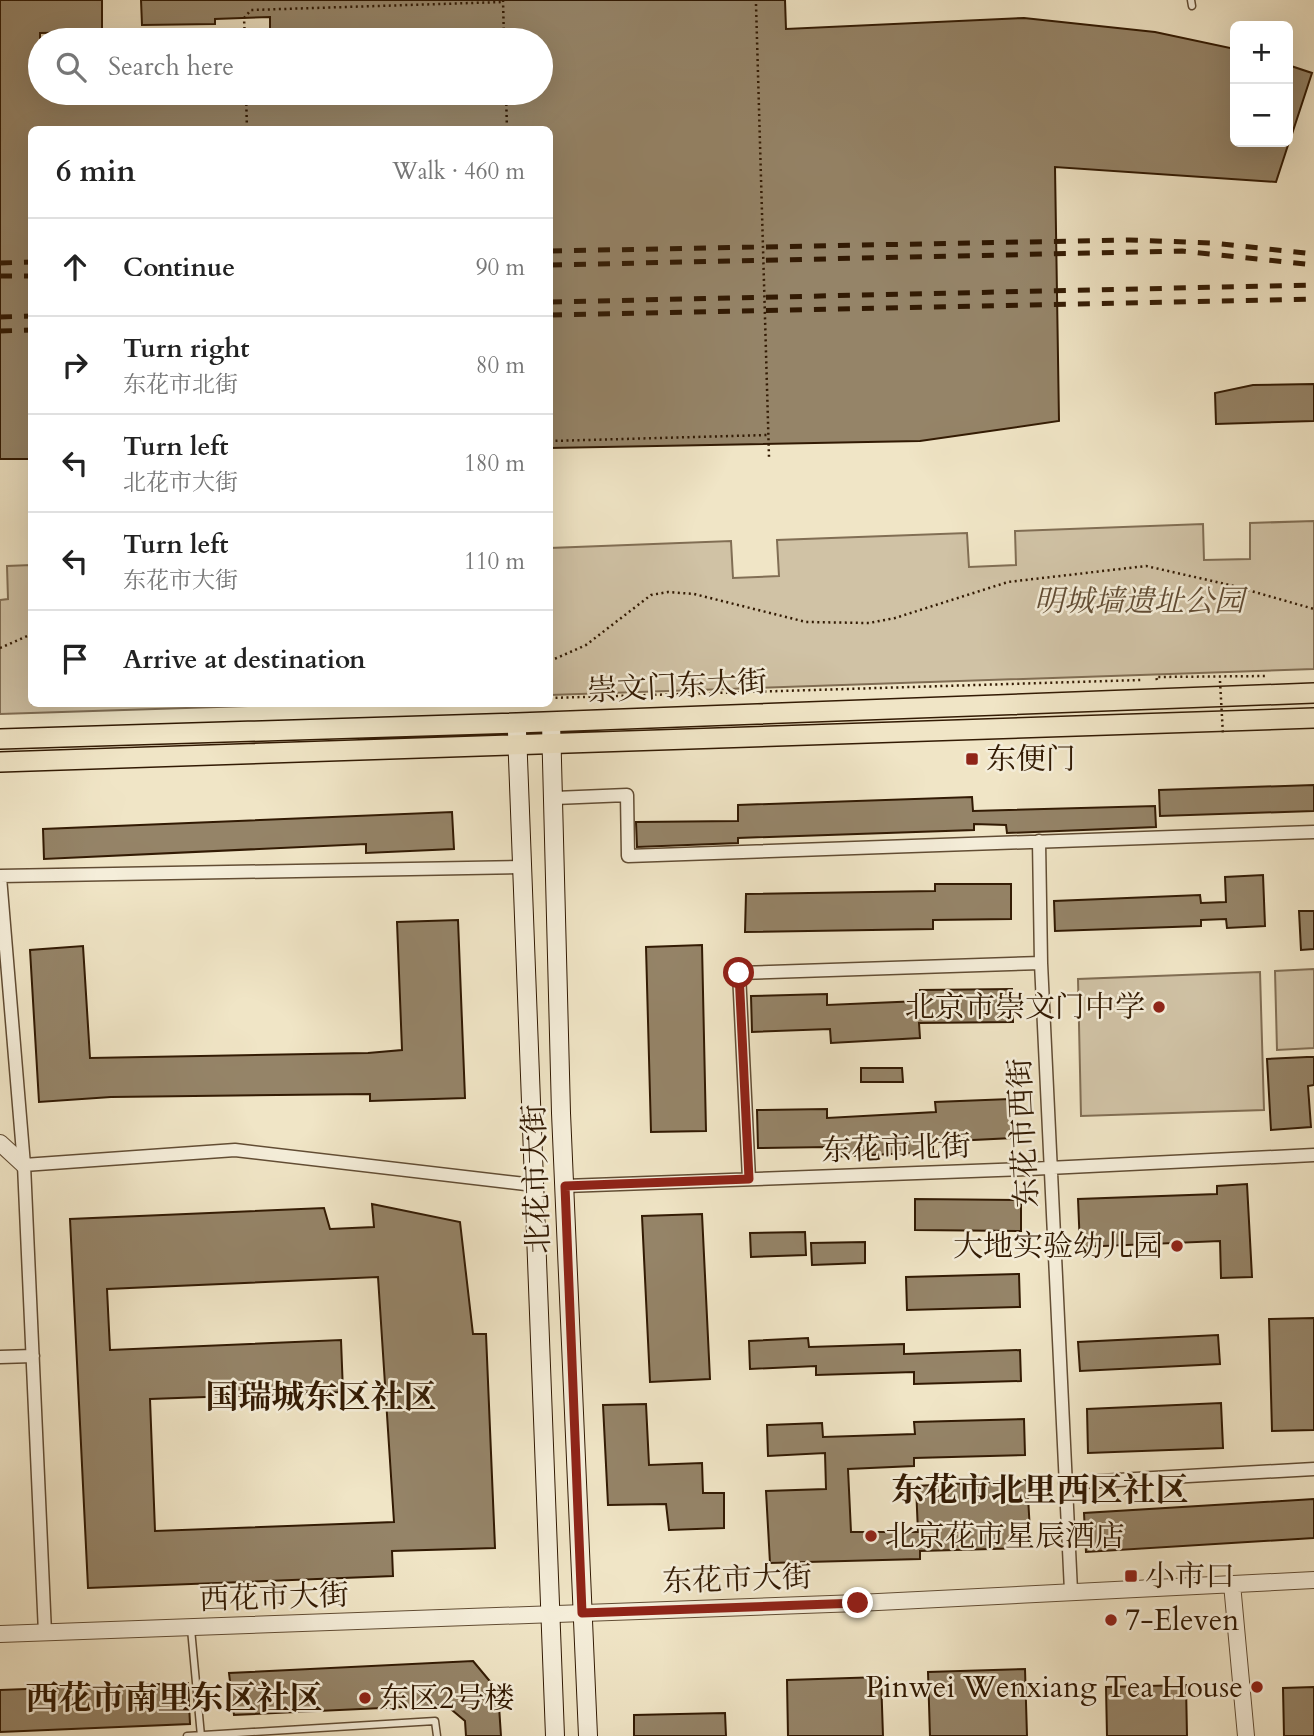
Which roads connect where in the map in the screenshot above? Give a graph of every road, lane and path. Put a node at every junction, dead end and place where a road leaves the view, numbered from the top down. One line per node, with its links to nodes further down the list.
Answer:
1 (503, 1): 3 (path); 4 (path)
2 (756, 4): 9 (path, bridge)
3 (244, 28)
4 (504, 28)
5 (246, 105): 7 (path)
6 (506, 105): 8 (path)
7 (247, 126)
8 (507, 126)
9 (768, 435): 10 (path); 11 (path, bridge)
10 (553, 441)
11 (769, 457)
12 (1314, 609): 15 (path)
13 (28, 636): 14 (path)
14 (0, 648)
15 (553, 660)
16 (1276, 675): 19 (path)
17 (1220, 681): 23 (path, bridge)
18 (1314, 693): 21 (main road, 崇文门东大街)
19 (553, 698)
20 (1314, 718): 25 (main road, 崇文门东大街)
21 (551, 722): 22 (main road, 崇文门东大街); 25 (main road, 北花市大街)
22 (517, 723): 24 (main road, 崇文门东大街); 26 (main road, 北花市大街)
23 (1223, 736)
24 (0, 739)
25 (552, 743): 26 (main road, 崇文门东大街); 28 (main road, 北花市大街)
26 (518, 745): 27 (main road); 31 (main road, 北花市大街)
27 (0, 762)
28 (555, 798): 30 (street); 41 (main road, 北花市大街)
29 (1314, 832): 30 (street)
30 (1039, 841): 33 (street, 东花市西街)
31 (523, 867): 32 (street); 40 (main road, 北花市大街)
32 (0, 876): 37 (street)
33 (1041, 963): 38 (street, 东花市西街); 39 (street)
34 (0, 1143): 37 (street)
35 (1314, 1155): 38 (street, 东花市北街)
36 (0, 1163): 37 (street)
37 (24, 1165): 40 (street); 42 (street)
38 (1051, 1168): 39 (street, 东花市北街); 45 (street, 东花市西街)
39 (749, 1179): 41 (street, 东花市北街)
40 (534, 1185): 50 (main road, 北花市大街)
41 (565, 1186): 49 (main road, 北花市大街)
42 (33, 1356): 43 (street); 52 (street)
43 (0, 1357)
44 (1314, 1469): 45 (street)
45 (1065, 1483): 48 (street, 东花市西街)
46 (1314, 1580): 47 (street, 东花市大街)
47 (1232, 1584): 48 (street, 东花市大街); 59 (street)
48 (1071, 1591): 49 (street, 东花市大街)
49 (582, 1613): 50 (street, 东花市大街); 58 (main road, 北花市大街)
50 (551, 1614): 51 (street, 西花市大街); 57 (main road, 北花市大街)
51 (191, 1629): 52 (street, 西花市大街); 55 (lane)
52 (45, 1633): 53 (street, 西花市大街)
53 (0, 1634)
54 (187, 1736): 55 (lane)
55 (200, 1736): 56 (lane)
56 (438, 1736)
57 (555, 1736)
58 (588, 1736)
59 (1246, 1736)

